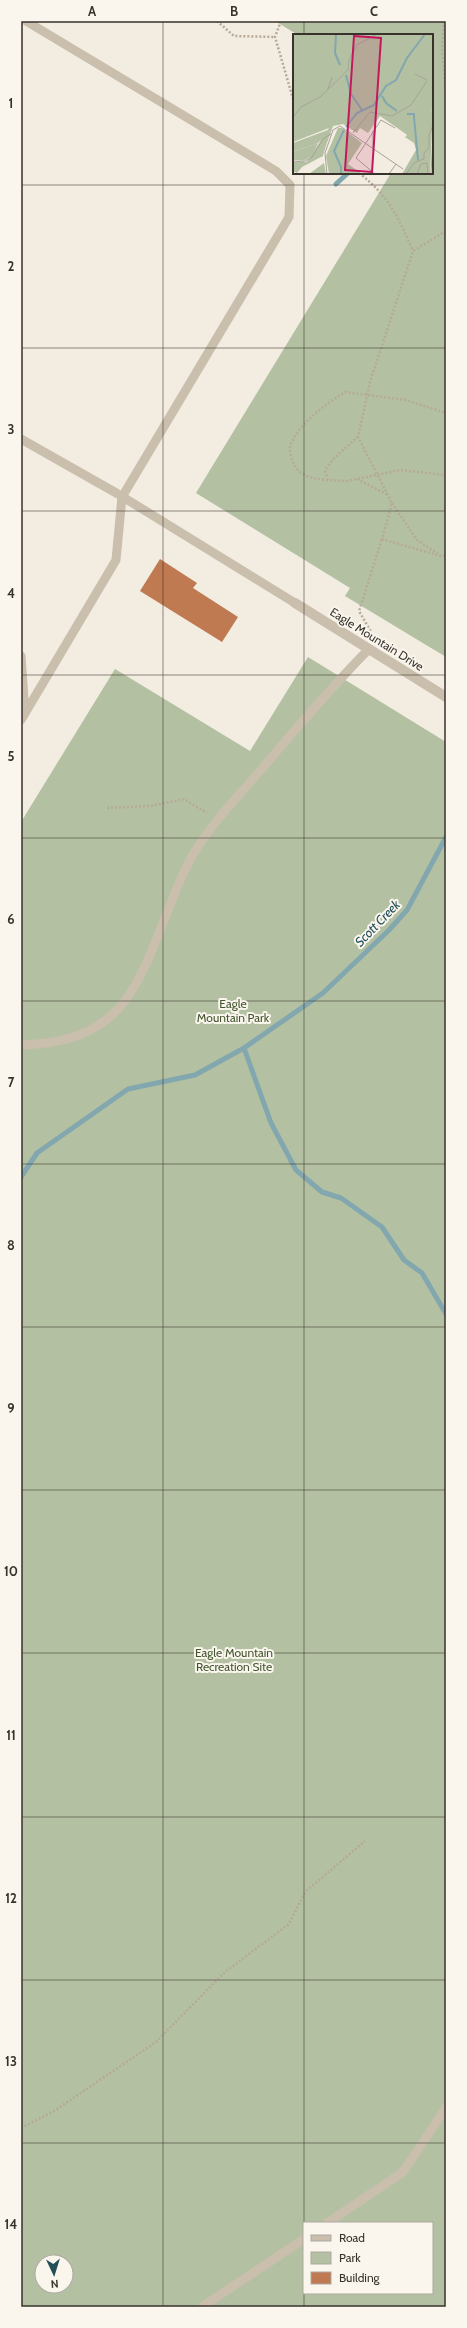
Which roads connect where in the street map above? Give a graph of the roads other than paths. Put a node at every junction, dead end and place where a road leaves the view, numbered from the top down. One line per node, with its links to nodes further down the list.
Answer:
1 (26, 21): 3 (lane)
2 (21, 439): 3 (lane)
3 (122, 497): 4 (lane); 8 (lane)
4 (295, 603): 5 (street, Eagle Mountain Drive)
5 (369, 649): 7 (street, Eagle Mountain Drive); 9 (lane)
6 (21, 656): 8 (lane)
7 (446, 697)
8 (23, 717)
9 (21, 1046)
10 (446, 2108): 11 (lane)
11 (328, 2222)
12 (303, 2239): 13 (lane)
13 (202, 2307)

